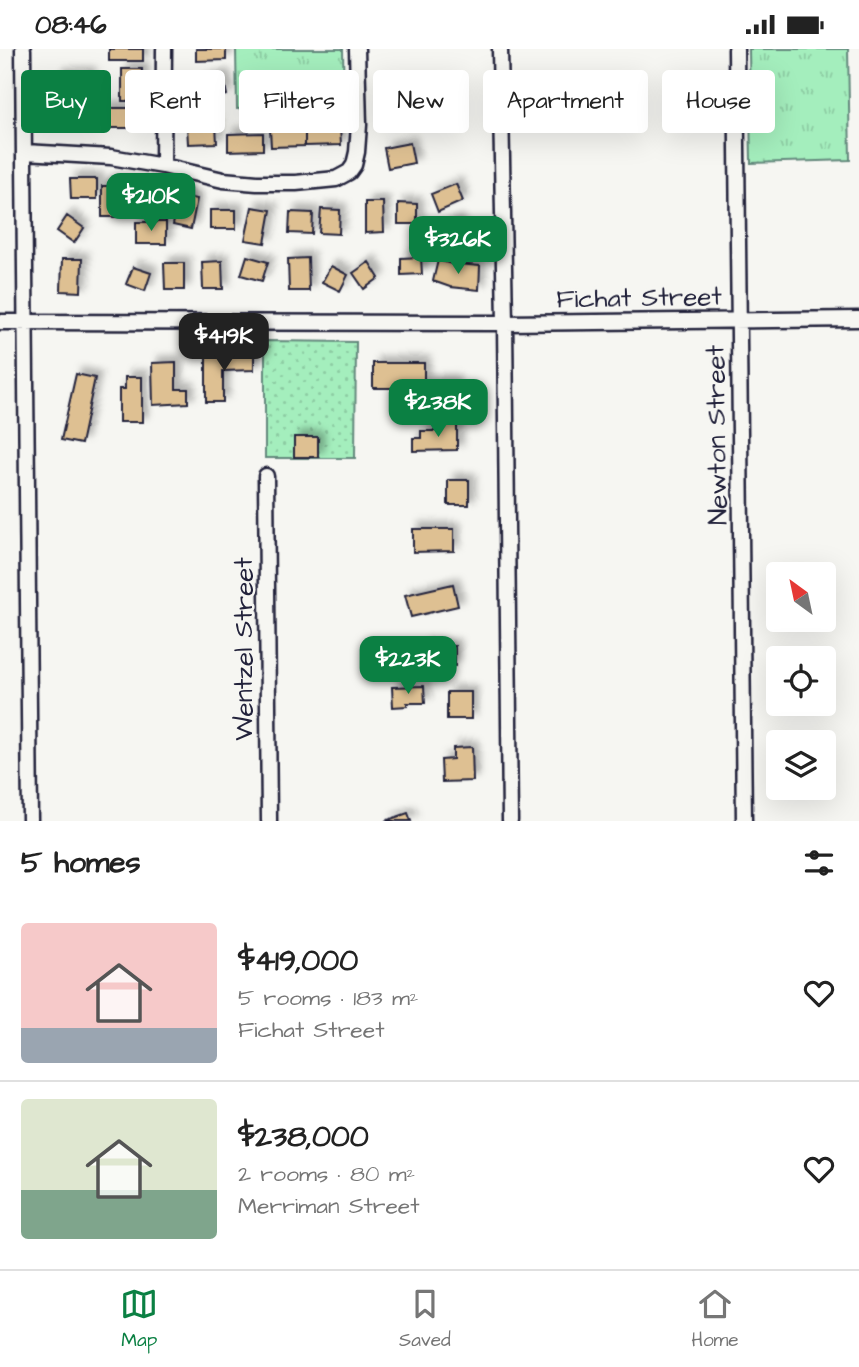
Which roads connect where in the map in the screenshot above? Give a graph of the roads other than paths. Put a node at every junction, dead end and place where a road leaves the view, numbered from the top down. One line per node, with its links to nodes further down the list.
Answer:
1 (23, 49): 6 (street)
2 (164, 49): 7 (street)
3 (358, 49): 7 (street)
4 (500, 49): 12 (street)
5 (736, 49): 9 (street, Newton Street)
6 (24, 152): 7 (street); 11 (street)
7 (163, 166)
8 (859, 319): 9 (street, Fichat Street)
9 (739, 320): 12 (street, Fichat Street); 17 (street, Newton Street)
10 (0, 322): 11 (street, Fichat Street)
11 (25, 322): 12 (street, Fichat Street); 14 (street)
12 (505, 323): 16 (street)
13 (266, 476): 15 (street, Wentzel Street)
14 (30, 821)
15 (269, 821)
16 (510, 821)
17 (744, 821)

